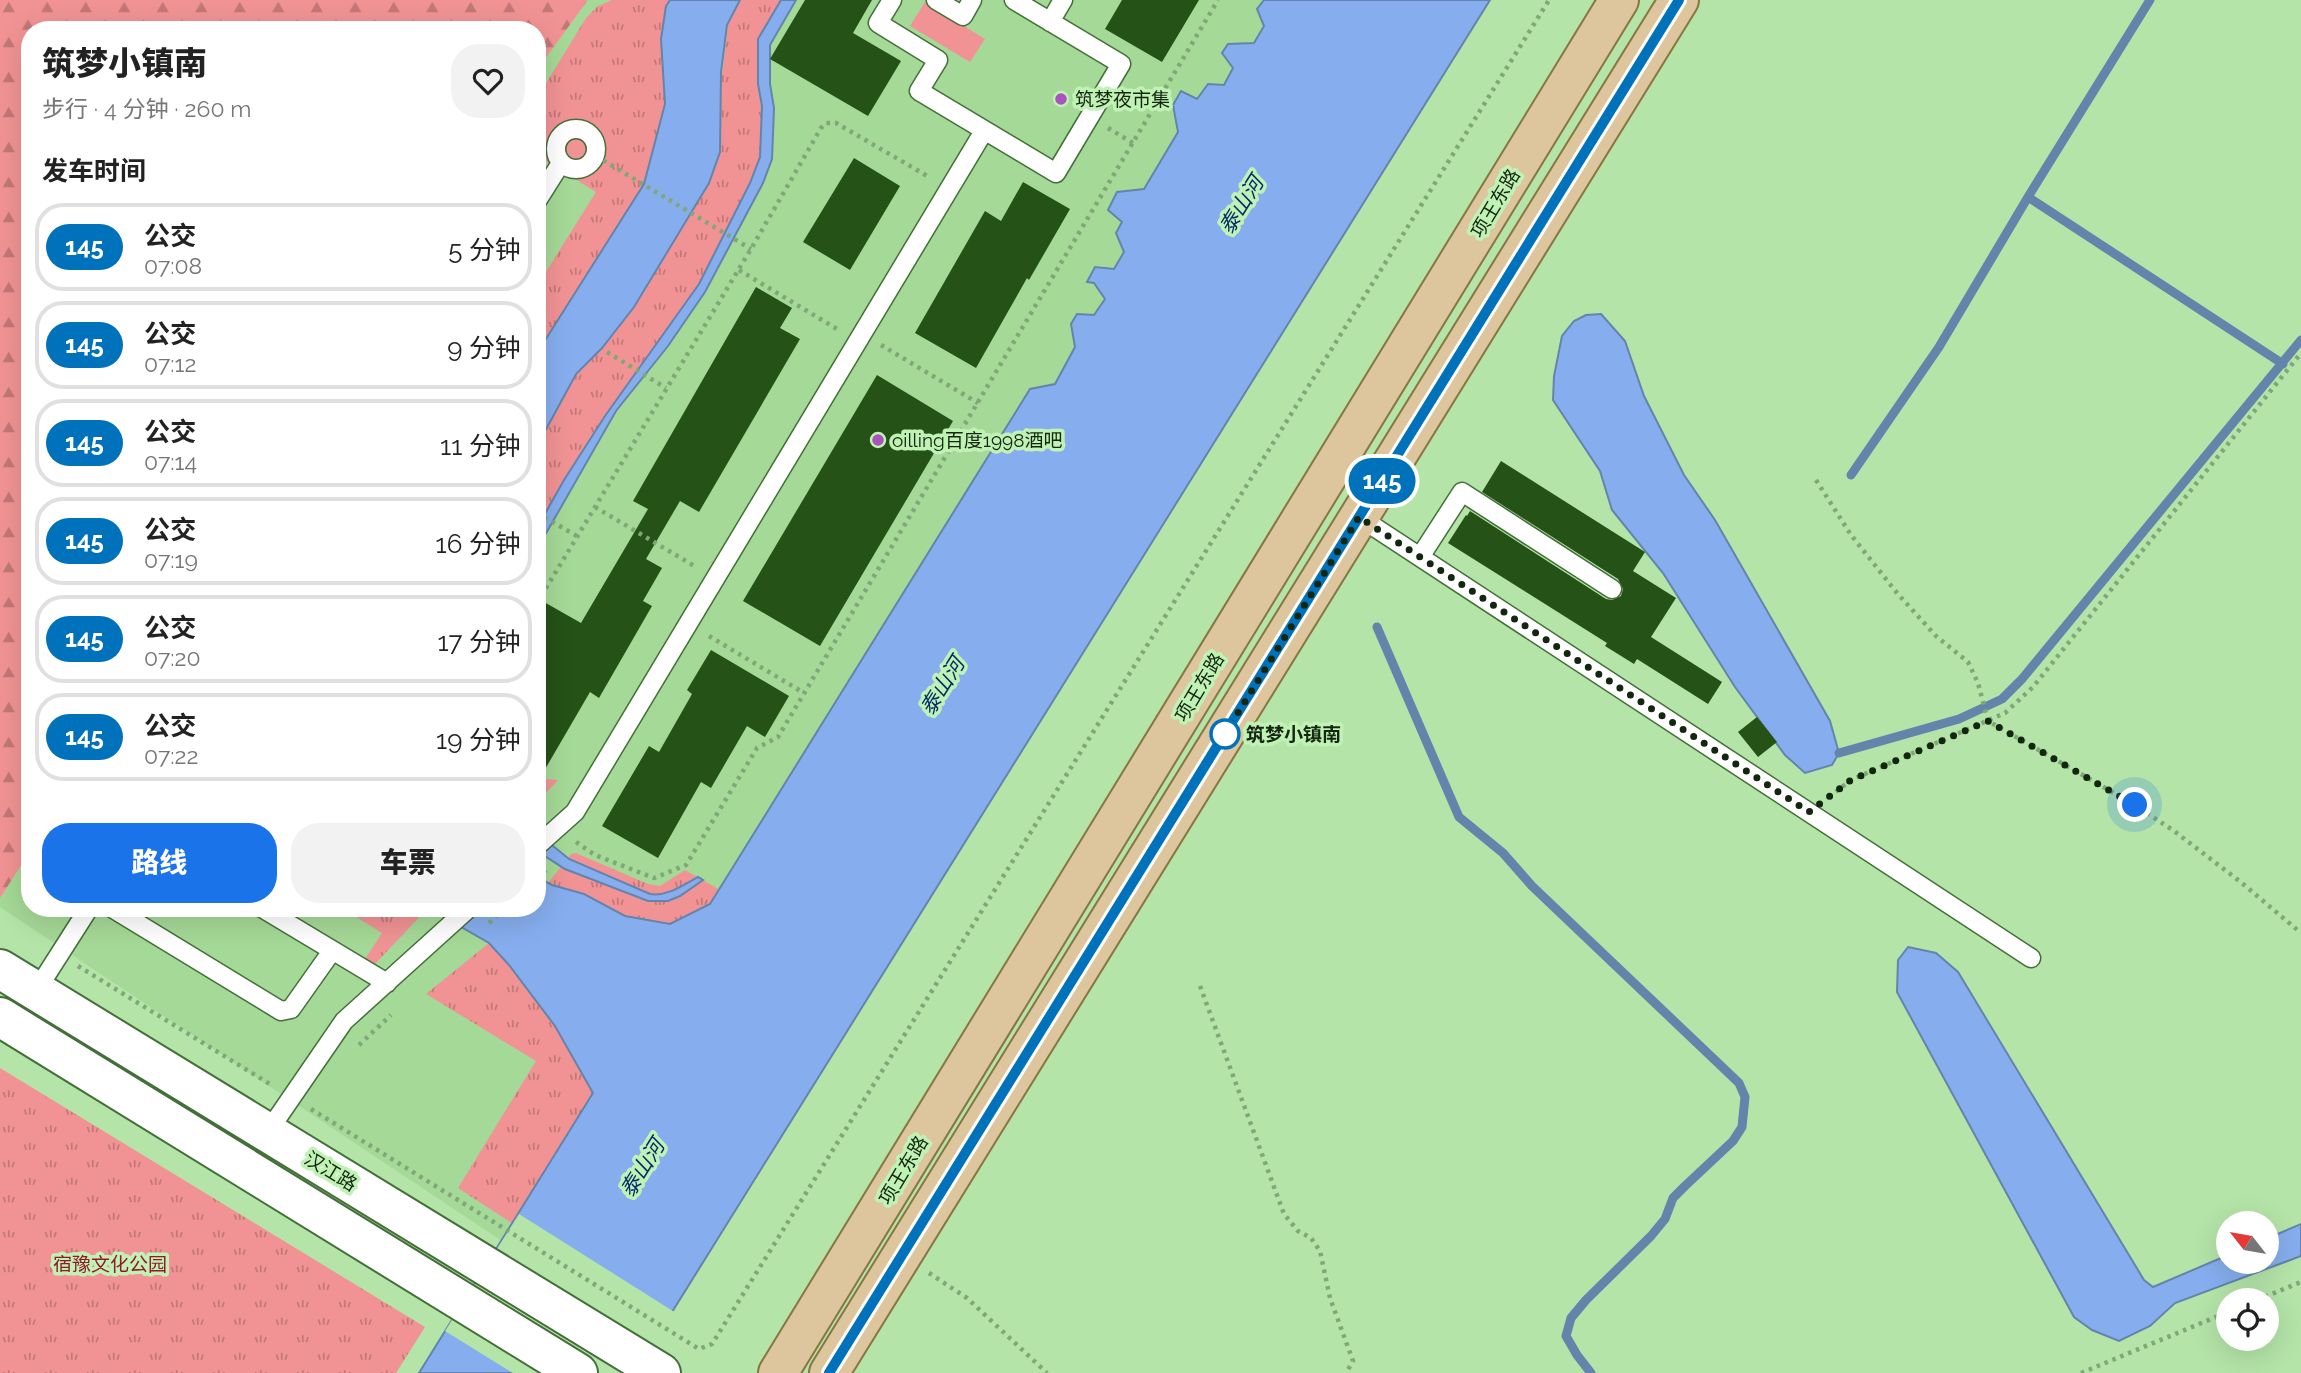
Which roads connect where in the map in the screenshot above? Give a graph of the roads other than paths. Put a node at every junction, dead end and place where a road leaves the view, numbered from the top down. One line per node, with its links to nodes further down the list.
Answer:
1 (892, 0): 9 (lane)
2 (936, 0): 3 (lane)
3 (972, 0)
4 (1014, 0): 8 (lane)
5 (1063, 0): 8 (lane)
6 (1619, 0): 29 (main road, 项王东路)
7 (1679, 0): 12 (main road)
8 (1050, 22): 9 (lane)
9 (984, 131): 15 (lane)
10 (561, 163): 10 (lane); 11 (lane)
11 (546, 187)
12 (1359, 517): 13 (lane); 30 (main road)
13 (1420, 557): 14 (lane); 21 (lane)
14 (1612, 589)
15 (546, 838)
16 (83, 917): 24 (lane)
17 (127, 917): 20 (lane)
18 (277, 917): 20 (lane)
19 (459, 917): 23 (lane)
20 (332, 951): 23 (lane)
21 (2031, 958)
22 (0, 970): 24 (street, 汉江路)
23 (387, 983): 26 (lane)
24 (36, 991): 26 (street, 汉江路)
25 (0, 1017): 27 (street)
26 (267, 1133): 28 (street, 汉江路)
27 (578, 1373)
28 (661, 1373)
29 (778, 1373)
30 (829, 1373)

